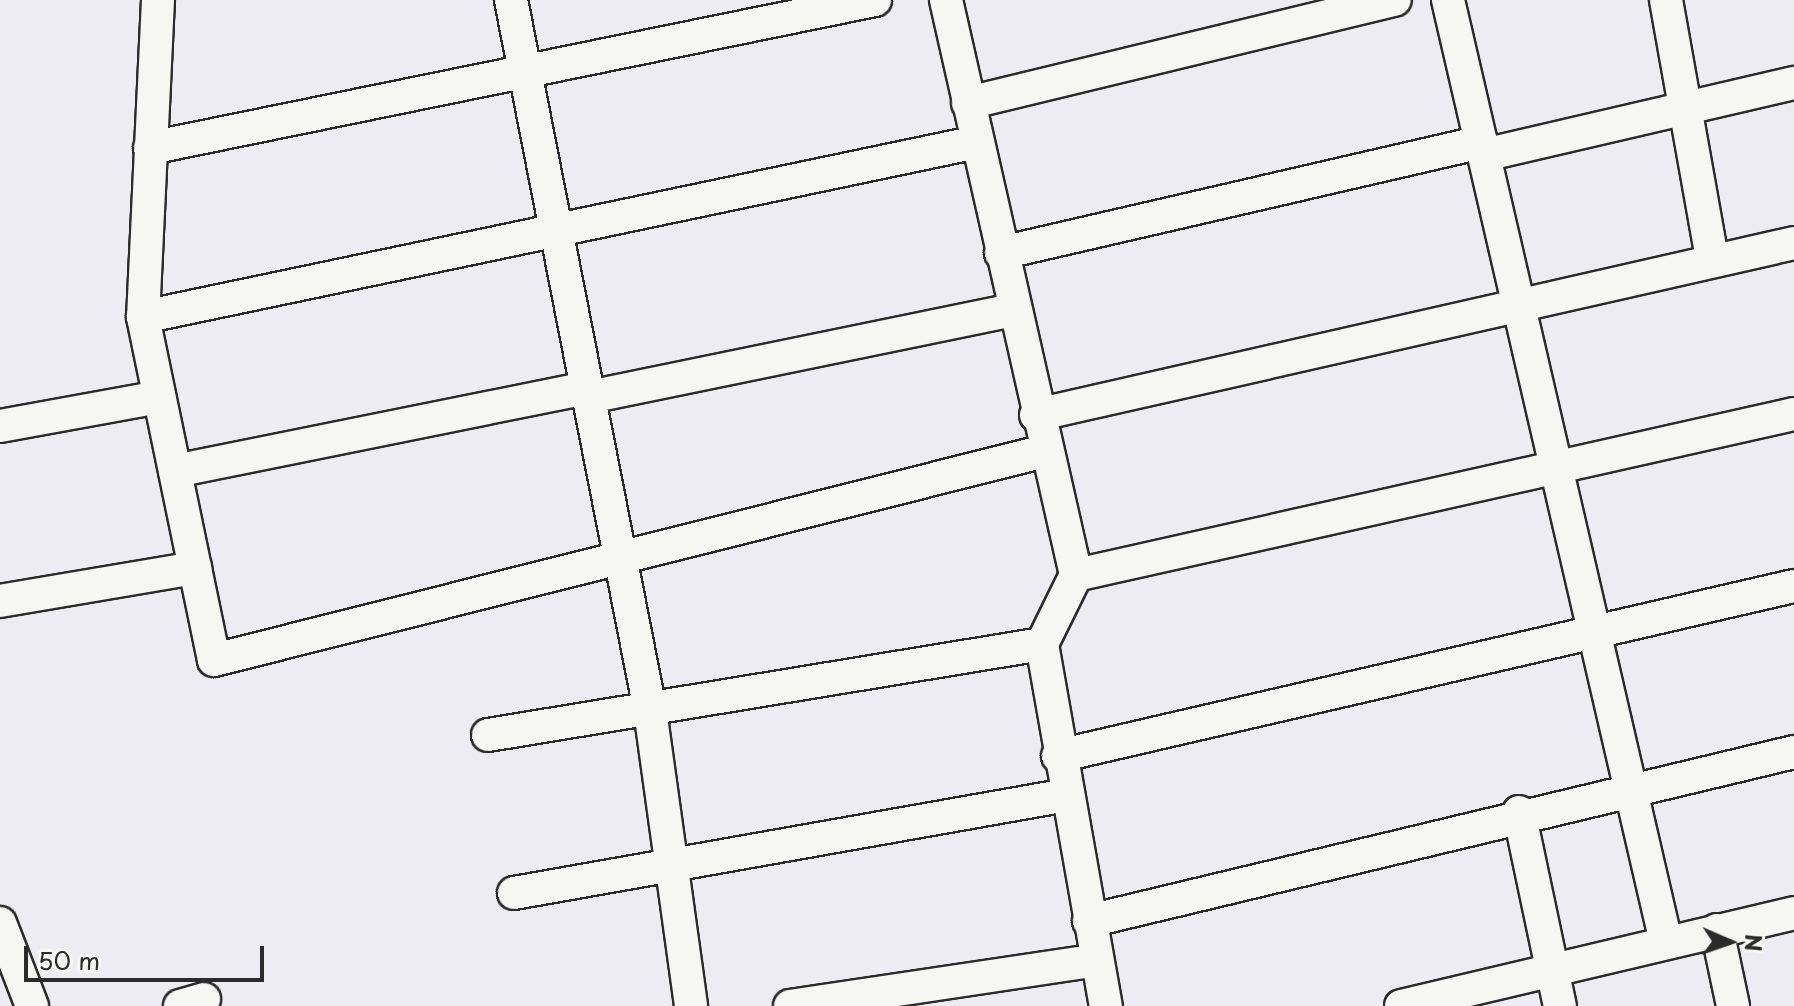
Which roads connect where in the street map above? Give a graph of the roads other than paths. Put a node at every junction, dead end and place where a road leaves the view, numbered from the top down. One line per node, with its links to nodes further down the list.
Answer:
1 (158, 0): 13 (street)
2 (511, 0): 8 (street)
3 (875, 0): 8 (street)
4 (946, 0): 10 (street)
5 (1395, 0): 10 (street)
6 (1448, 0): 14 (street)
7 (1666, 0): 11 (street)
8 (525, 68): 13 (street); 15 (street)
9 (1794, 83): 11 (street)
10 (968, 103): 12 (street)
11 (1691, 107): 14 (street); 18 (street)
12 (977, 142): 15 (street); 17 (street)
13 (150, 148): 21 (street)
14 (1482, 149): 17 (street); 19 (street)
15 (557, 233): 21 (street); 22 (street)
16 (1794, 243): 18 (street)
17 (1001, 253): 20 (street)
18 (1712, 258): 19 (street)
19 (1519, 309): 25 (street); 28 (street)
20 (1013, 310): 22 (street); 25 (street)
21 (143, 317): 23 (street)
22 (588, 393): 29 (street); 30 (street)
23 (159, 397): 26 (street); 29 (street)
24 (1794, 414): 28 (street)
25 (1036, 415): 27 (street)
26 (0, 426)
27 (1045, 451): 30 (street); 32 (street)
28 (1556, 470): 32 (street); 35 (street)
29 (175, 471): 31 (street)
30 (619, 553): 31 (street); 37 (street)
31 (195, 568): 34 (street)
32 (1076, 575): 36 (street)
33 (1794, 586): 35 (street)
34 (0, 601)
35 (1594, 633): 40 (street); 41 (street)
36 (1042, 644): 37 (street); 40 (street)
37 (650, 710): 38 (street); 44 (street)
38 (488, 735)
39 (1794, 752): 41 (street)
40 (1058, 756): 42 (street)
41 (1632, 789): 43 (street); 50 (street)
42 (1067, 795): 44 (street); 47 (street)
43 (1519, 812): 47 (street); 52 (street)
44 (670, 866): 45 (street); 54 (street)
45 (514, 893)
46 (1794, 913): 49 (street)
47 (1089, 921): 51 (street)
48 (0, 923): 53 (street)
49 (1717, 930): 50 (street); 59 (street)
50 (1666, 942): 52 (street)
51 (1096, 960): 55 (street); 56 (street)
52 (1553, 969): 57 (street); 58 (street)
53 (32, 1006)
54 (691, 1006)
55 (790, 1006)
56 (1106, 1006)
57 (1401, 1006)
58 (1560, 1006)
59 (1733, 1006)

